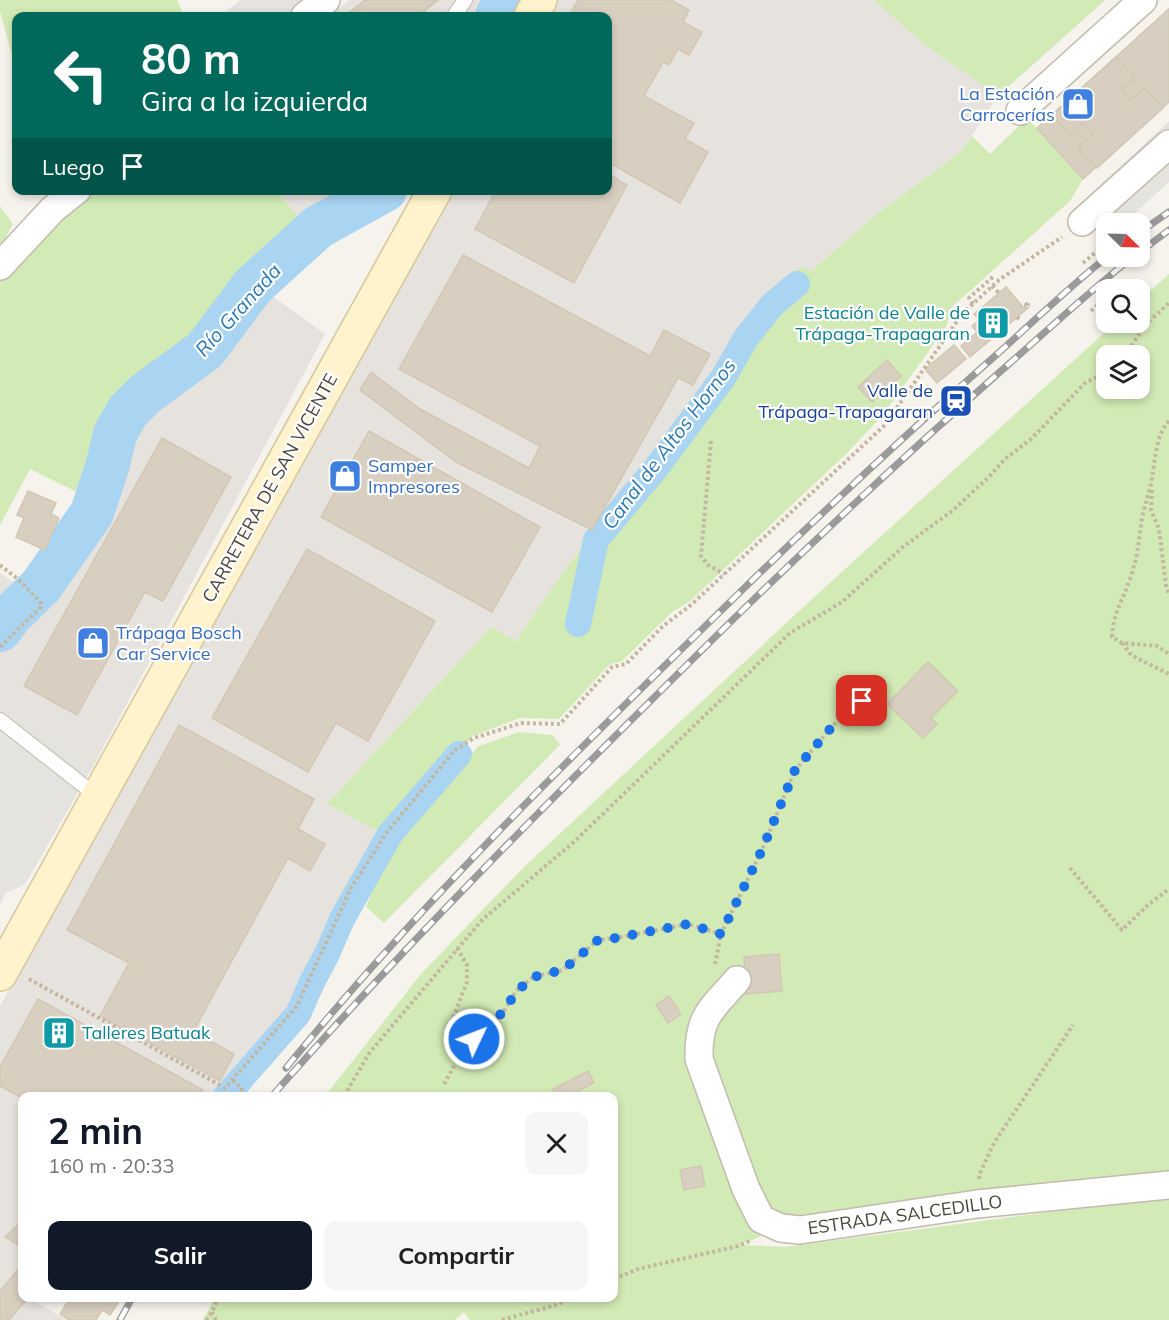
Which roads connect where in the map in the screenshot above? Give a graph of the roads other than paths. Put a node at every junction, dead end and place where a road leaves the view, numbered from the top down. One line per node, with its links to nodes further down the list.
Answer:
1 (326, 0): 3 (street)
2 (1143, 0): 4 (street)
3 (310, 12)
4 (1020, 111)
5 (1169, 144): 8 (street)
6 (71, 195): 9 (street)
7 (432, 195): 11 (street, CARRETERA DE SAN VICENTE)
8 (1082, 222)
9 (0, 266)
10 (0, 720): 11 (lane)
11 (98, 797): 12 (street, CARRETERA DE SAN VICENTE)
12 (2, 970)
13 (726, 973): 14 (street, ESTRADA SALCEDILLO)
14 (1169, 1185)

